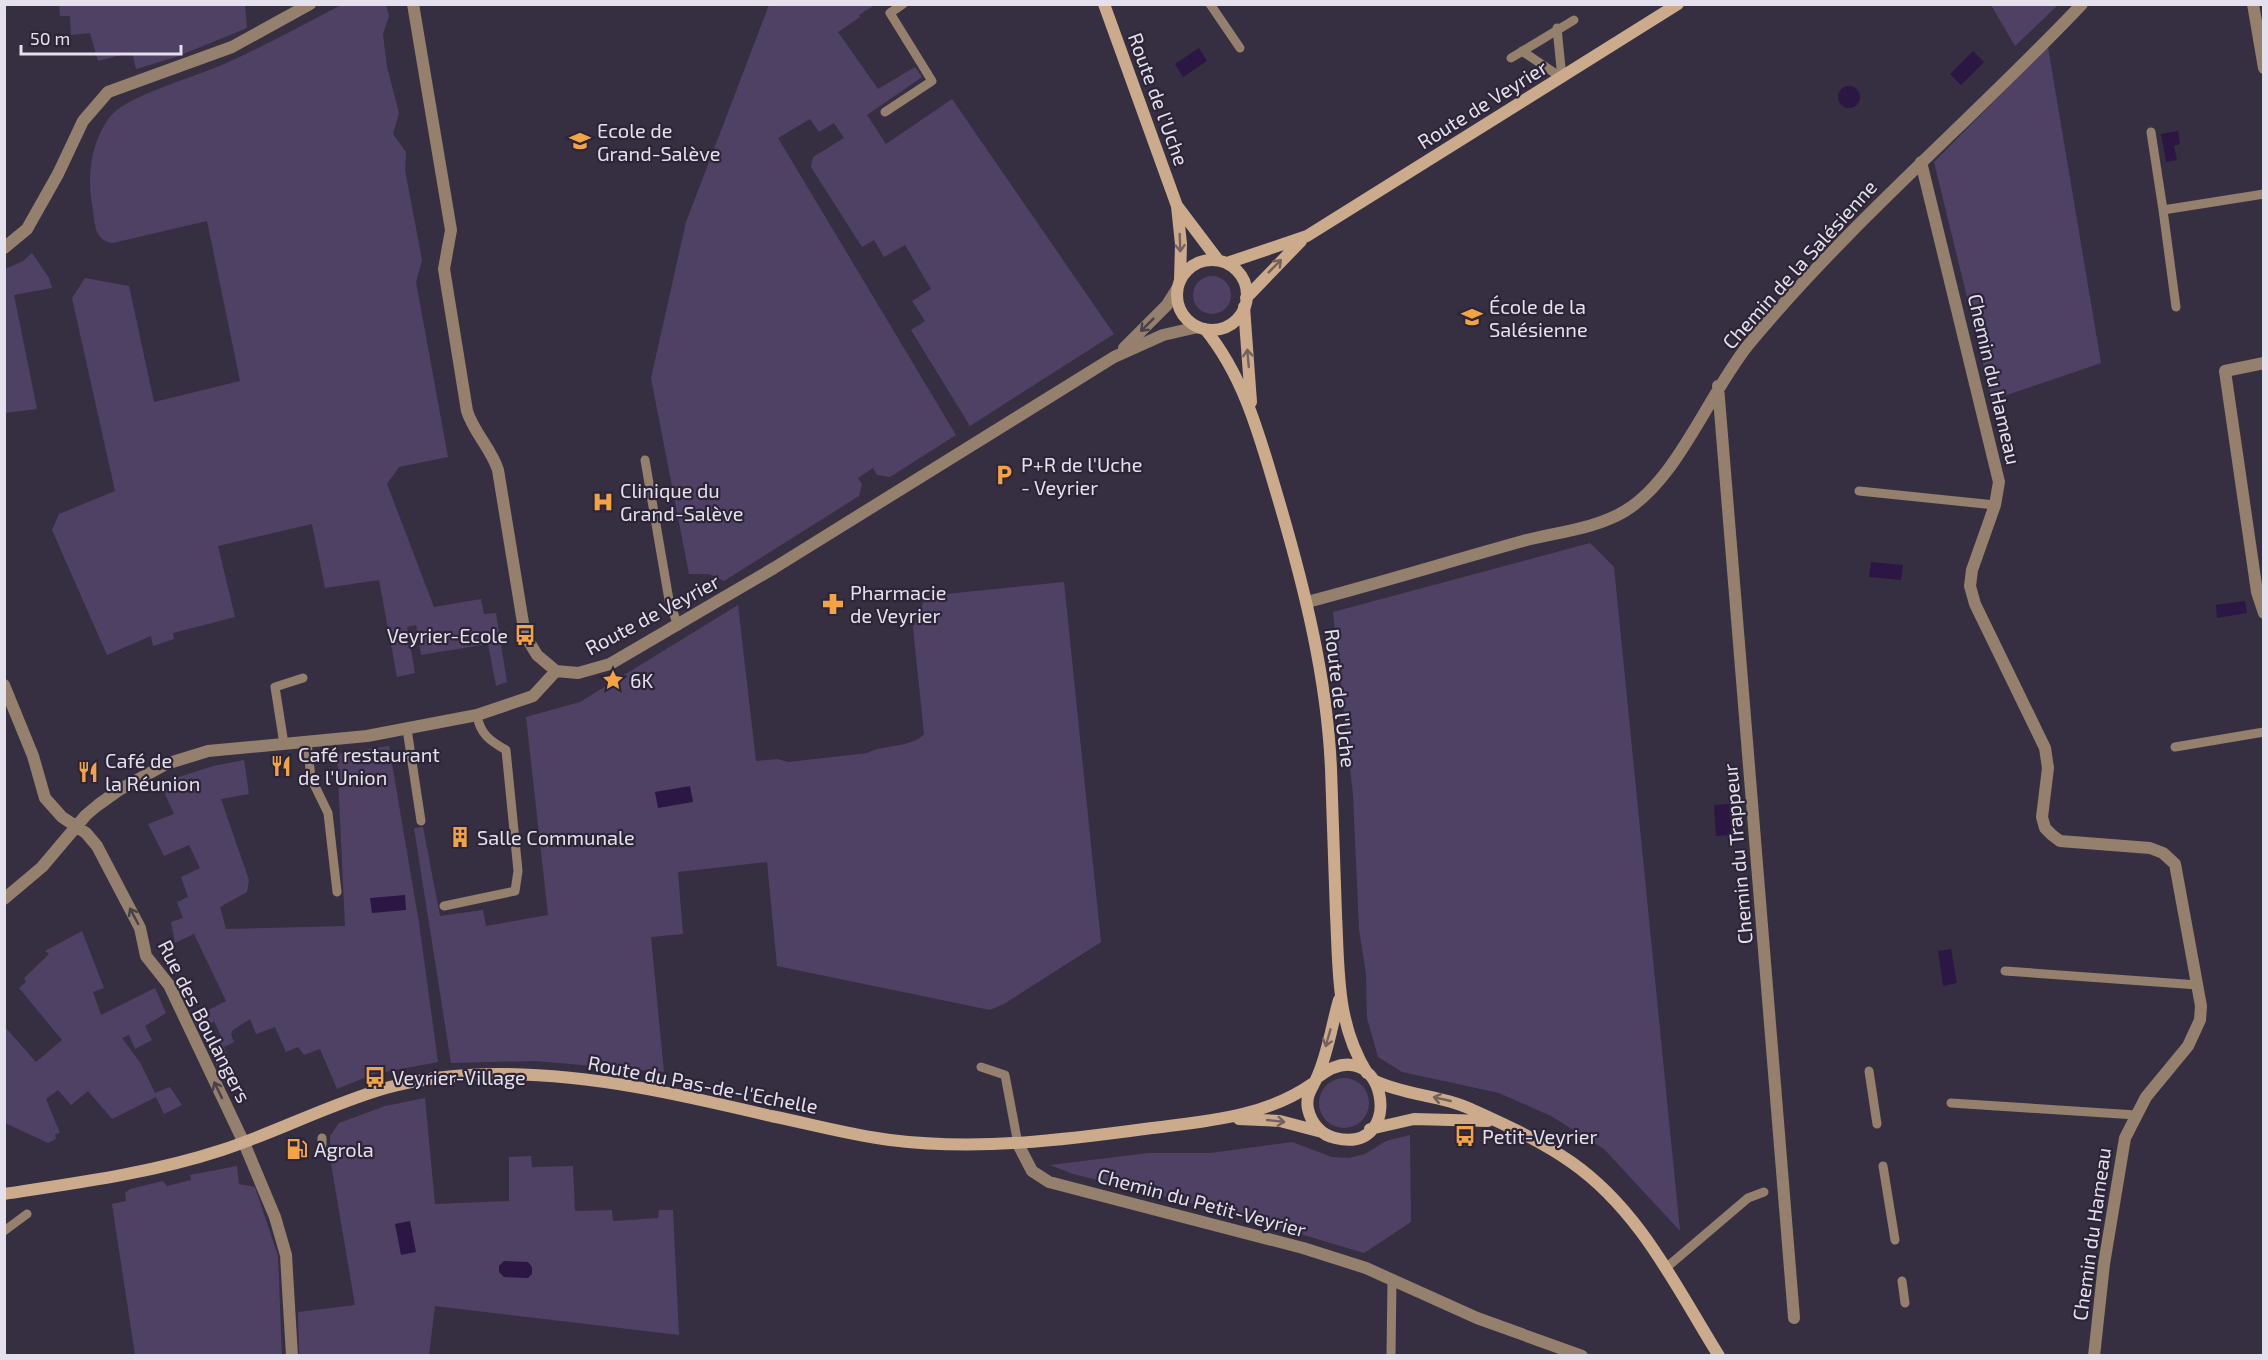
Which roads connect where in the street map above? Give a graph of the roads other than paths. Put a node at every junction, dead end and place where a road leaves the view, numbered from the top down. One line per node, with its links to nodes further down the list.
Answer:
1 (310, 4): 23 (street)
2 (413, 4): 39 (street)
3 (903, 4): 16 (lane)
4 (1104, 4): 20 (main road, Route de l'Uche)
5 (1210, 4): 11 (lane)
6 (1678, 4): 15 (main road, Route de Veyrier)
7 (2082, 4): 18 (street, Chemin de la Salésienne)
8 (2253, 4): 14 (street)
9 (1574, 20): 10 (lane)
10 (1557, 28): 12 (lane); 15 (lane)
11 (1240, 48)
12 (1522, 51): 13 (lane); 15 (lane)
13 (1511, 58)
14 (2264, 68)
15 (1562, 78): 22 (main road, Route de Veyrier)
16 (885, 112)
17 (2151, 132): 21 (lane)
18 (1921, 162): 31 (street, Chemin de la Salésienne); 35 (street, Chemin du Hameau)
19 (2264, 194): 21 (lane)
20 (1177, 206): 24 (main road, Route de l'Uche); 25 (main road, Route de l'Uche, one-way to 25)
21 (2163, 210): 27 (lane)
22 (1307, 236): 24 (main road, Route de Veyrier); 26 (main road, Route de Veyrier, one-way to 22)
23 (4, 248)
24 (1222, 262): 25 (main road); 26 (main road)
25 (1179, 285): 28 (main road); 29 (street, Route de Veyrier, one-way to 29)
26 (1245, 303): 28 (main road); 32 (main road, Route de l'Uche, one-way to 26)
27 (2176, 307)
28 (1201, 328): 29 (street, Route de Veyrier); 32 (main road, Route de l'Uche)
29 (1114, 357): 38 (street, Route de Veyrier)
30 (2264, 363): 37 (street)
31 (1718, 386): 36 (street, Chemin de la Salésienne); 79 (street, Chemin du Trappeur)
32 (1252, 409): 36 (main road, Route de l'Uche)
33 (645, 460): 38 (lane)
34 (1859, 491): 35 (lane)
35 (1995, 505): 54 (street, Chemin du Hameau)
36 (1307, 602): 55 (main road, Route de l'Uche)
37 (2264, 613)
38 (678, 627): 39 (street, Route de Veyrier)
39 (556, 671): 42 (street)
40 (303, 678): 46 (lane)
41 (4, 685): 49 (street, Rue des Boulangers)
42 (477, 715): 43 (street); 52 (lane)
43 (407, 729): 45 (street); 48 (lane)
44 (2264, 732): 47 (lane)
45 (307, 742): 46 (street); 50 (lane)
46 (285, 744): 49 (street)
47 (2175, 747)
48 (421, 821)
49 (75, 827): 51 (street); 67 (street, Rue des Boulangers, one-way to 49)
50 (337, 892)
51 (4, 899)
52 (444, 906)
53 (2005, 971): 54 (lane)
54 (2198, 985): 61 (street, Chemin du Hameau)
55 (1339, 1000): 58 (main road, Route de l'Uche); 59 (main road, Route de l'Uche, one-way to 59)
56 (981, 1067): 68 (lane)
57 (1869, 1071): 64 (lane)
58 (1371, 1077): 59 (main road); 63 (main road, one-way to 58); 65 (main road)
59 (1315, 1080): 62 (main road, Route du Pas-de-l'Echelle); 66 (main road)
60 (1951, 1103): 61 (lane)
61 (2136, 1115): 84 (street, Chemin du Hameau)
62 (1229, 1118): 66 (main road, Route du Pas-de-l'Echelle, one-way to 66); 68 (main road, Route du Pas-de-l'Echelle)
63 (1495, 1122): 65 (main road); 75 (main road)
64 (1876, 1124)
65 (1370, 1129): 66 (main road)
66 (1322, 1132)
67 (244, 1143): 68 (main road, Route du Pas-de-l'Echelle); 71 (main road, Route du Pas-de-l'Echelle); 81 (street, Rue des Boulangers)
68 (1018, 1144): 76 (street, Chemin du Petit-Veyrier)
69 (1883, 1166): 74 (lane)
70 (1764, 1192): 75 (lane)
71 (4, 1194)
72 (27, 1214): 73 (lane)
73 (4, 1232)
74 (1895, 1240)
75 (1667, 1267): 83 (main road)
76 (1392, 1279): 80 (street, Chemin du Petit-Veyrier); 82 (lane)
77 (1902, 1281): 78 (lane)
78 (1905, 1303)
79 (1794, 1318)
80 (1575, 1354)
81 (291, 1356)
82 (1391, 1356)
83 (1719, 1356)
84 (2094, 1356)

